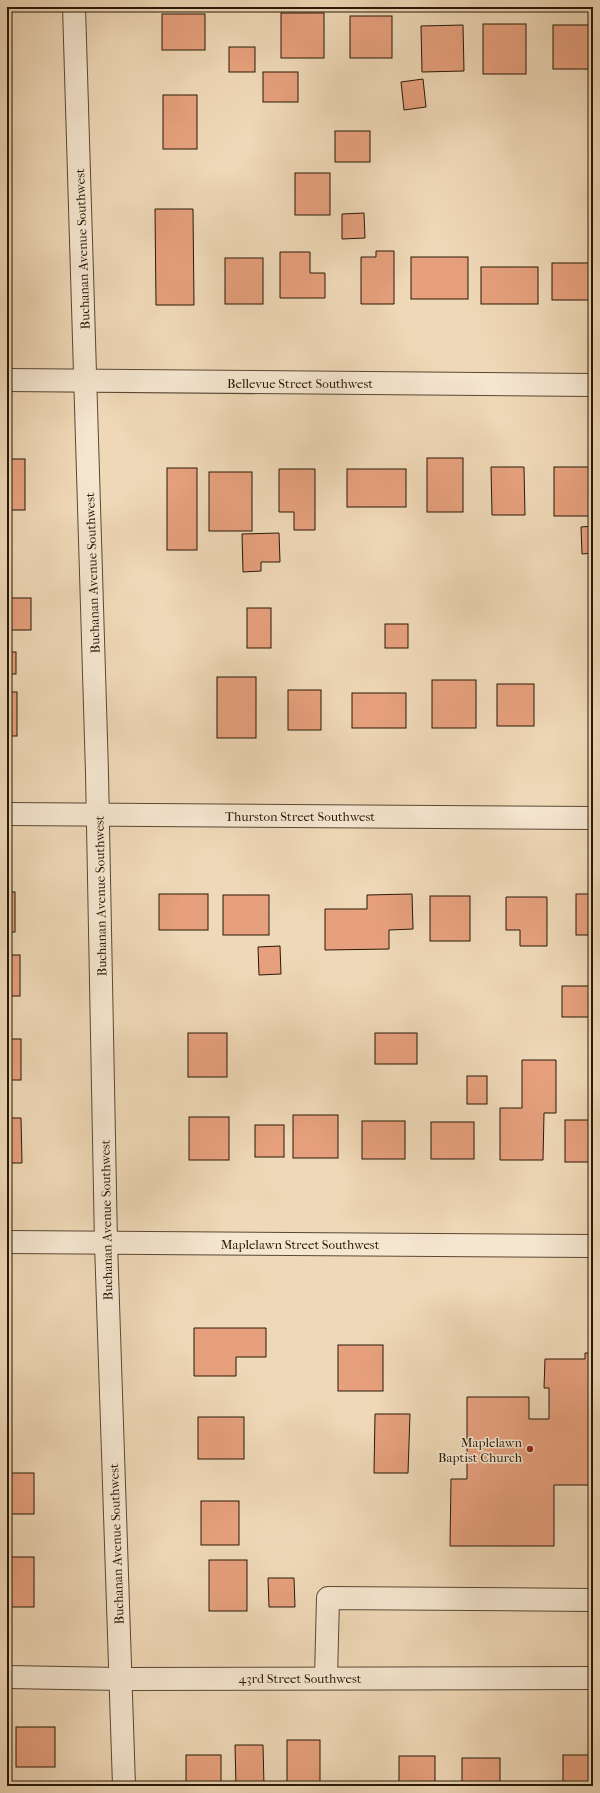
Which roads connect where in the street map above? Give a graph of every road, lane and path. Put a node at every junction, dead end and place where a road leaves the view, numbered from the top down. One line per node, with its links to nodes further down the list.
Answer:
1 (74, 7): 3 (street, Buchanan Avenue Southwest)
2 (7, 380): 3 (street, Bellevue Street Southwest)
3 (86, 381): 4 (street, Bellevue Street Southwest); 6 (street, Buchanan Avenue Southwest)
4 (593, 385)
5 (7, 814): 6 (street, Thurston Street Southwest)
6 (98, 815): 7 (street, Thurston Street Southwest); 9 (street, Buchanan Avenue Southwest)
7 (593, 818)
8 (7, 1242): 9 (street, Maplelawn Street Southwest)
9 (106, 1243): 10 (street, Maplelawn Street Southwest); 15 (street, Buchanan Avenue Southwest)
10 (593, 1246)
11 (593, 1600): 13 (street)
12 (7, 1677): 15 (street, 43rd Street Southwest)
13 (326, 1678): 14 (street, 43rd Street Southwest); 15 (street, 43rd Street Southwest)
14 (593, 1678)
15 (121, 1679): 16 (street, Buchanan Avenue Southwest)
16 (124, 1786)

